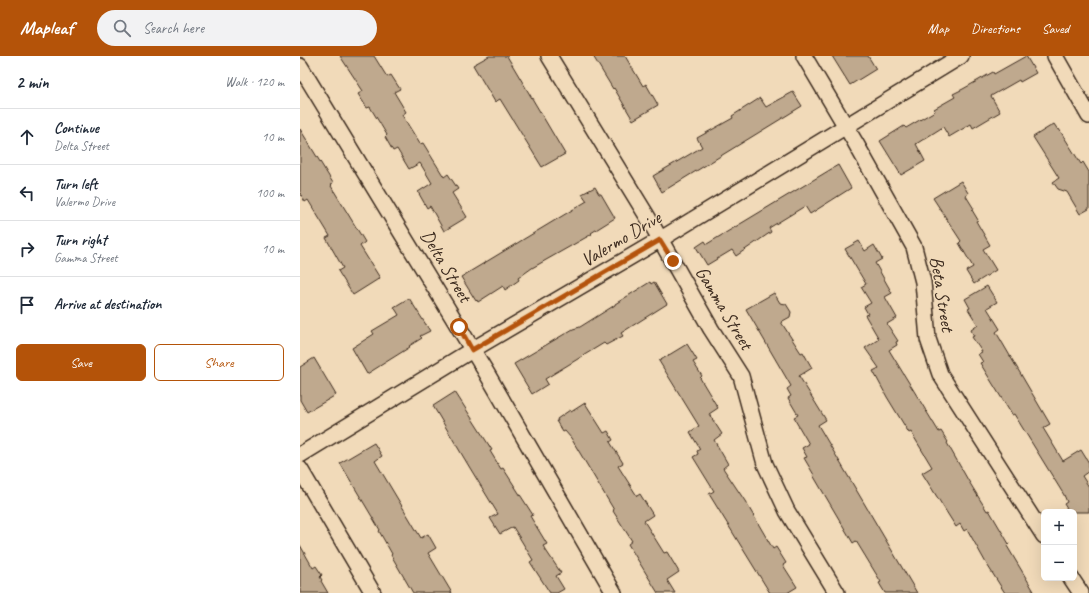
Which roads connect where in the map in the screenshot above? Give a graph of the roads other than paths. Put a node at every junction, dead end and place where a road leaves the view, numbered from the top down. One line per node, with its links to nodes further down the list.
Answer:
1 (549, 56): 8 (street, Gamma Street)
2 (804, 56): 7 (street, Beta Street)
3 (961, 56): 7 (street, Valermo Drive)
4 (1055, 56): 6 (street)
5 (300, 66): 9 (street, Delta Street)
6 (1089, 116)
7 (846, 126): 8 (street, Valermo Drive); 12 (street, Beta Street)
8 (660, 240): 9 (street, Valermo Drive); 16 (street, Gamma Street)
9 (472, 350): 10 (street, Valermo Drive); 15 (street, Delta Street)
10 (300, 455)
11 (300, 469): 14 (street)
12 (1041, 531)
13 (1073, 581): 17 (street)
14 (373, 593)
15 (614, 593)
16 (838, 593)
17 (1081, 593)

